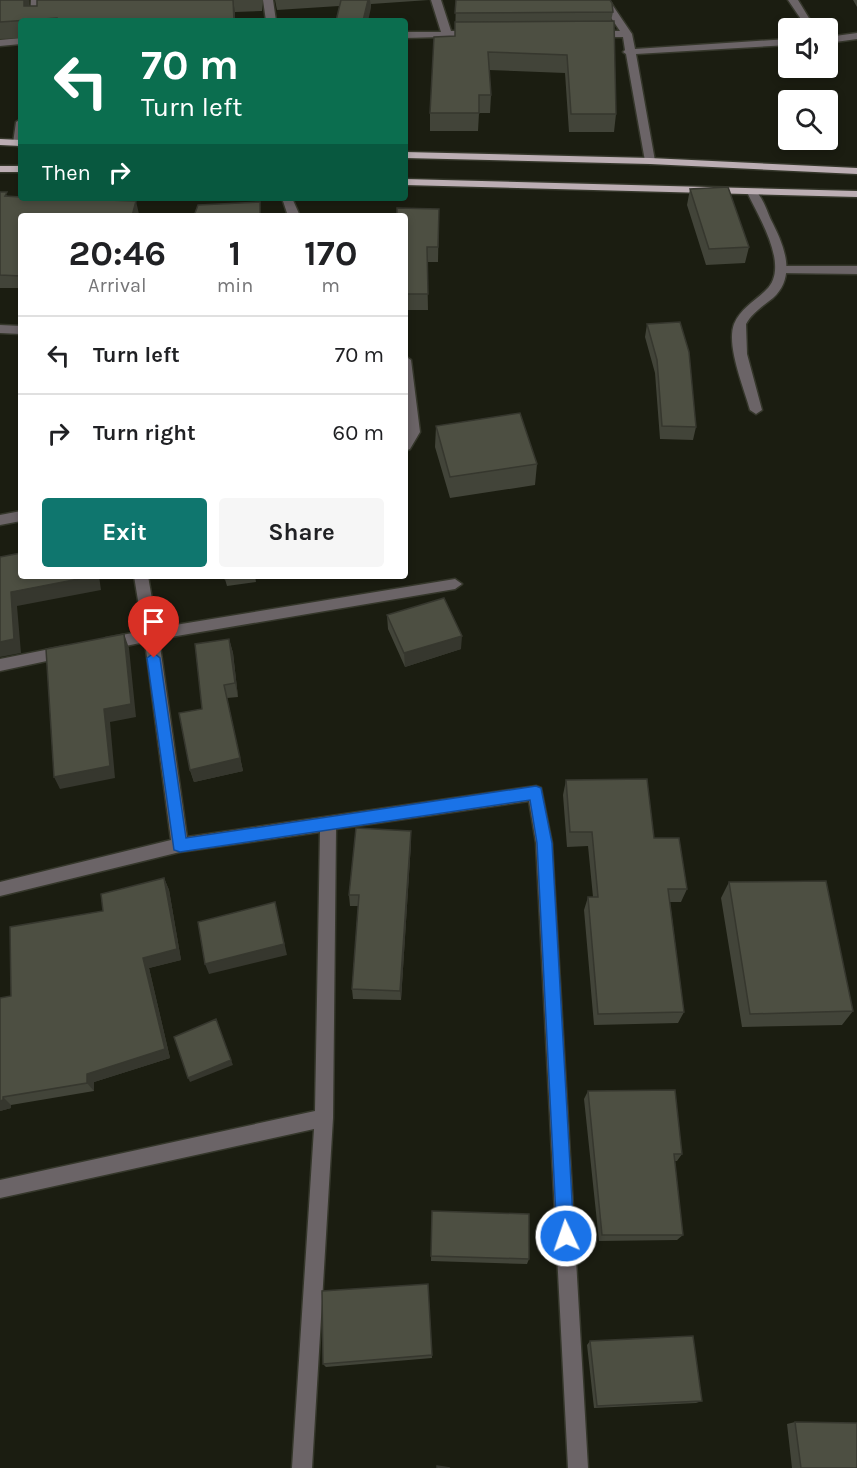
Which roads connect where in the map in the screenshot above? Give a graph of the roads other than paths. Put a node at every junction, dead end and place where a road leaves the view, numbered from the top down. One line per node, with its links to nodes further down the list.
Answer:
1 (36, 0): 6 (street)
2 (268, 0): 7 (street)
3 (436, 0): 9 (street)
4 (604, 0): 12 (street)
5 (793, 0): 8 (street)
6 (35, 18)
7 (271, 18)
8 (805, 18)
9 (447, 34): 10 (street); 13 (street)
10 (483, 34)
11 (579, 34): 12 (street)
12 (627, 34): 19 (street)
13 (408, 35)
14 (857, 36): 15 (street)
15 (838, 39)
16 (18, 41): 17 (street)
17 (0, 43)
18 (778, 43): 19 (street)
19 (628, 52): 23 (street)
20 (0, 142): 21 (main road)
21 (18, 143)
22 (408, 155): 23 (main road)
23 (650, 161): 26 (main road)
24 (0, 169): 25 (main road)
25 (18, 169)
26 (857, 171)
27 (408, 182): 28 (main road)
28 (752, 192): 29 (main road); 30 (street)
29 (857, 194)
30 (783, 270): 31 (street); 35 (street)
31 (857, 270)
32 (0, 329): 33 (street)
33 (18, 330)
34 (408, 384): 36 (street)
35 (756, 410)
36 (408, 441)
37 (18, 517): 38 (street)
38 (0, 520)
39 (142, 579): 41 (street)
40 (455, 584): 41 (street)
41 (151, 635): 42 (street); 44 (street)
42 (0, 665)
43 (328, 823): 44 (street); 46 (street); 49 (street)
44 (180, 845): 45 (street)
45 (0, 889)
46 (324, 1118): 47 (street); 48 (street)
47 (0, 1189)
48 (302, 1468)
49 (578, 1468)

